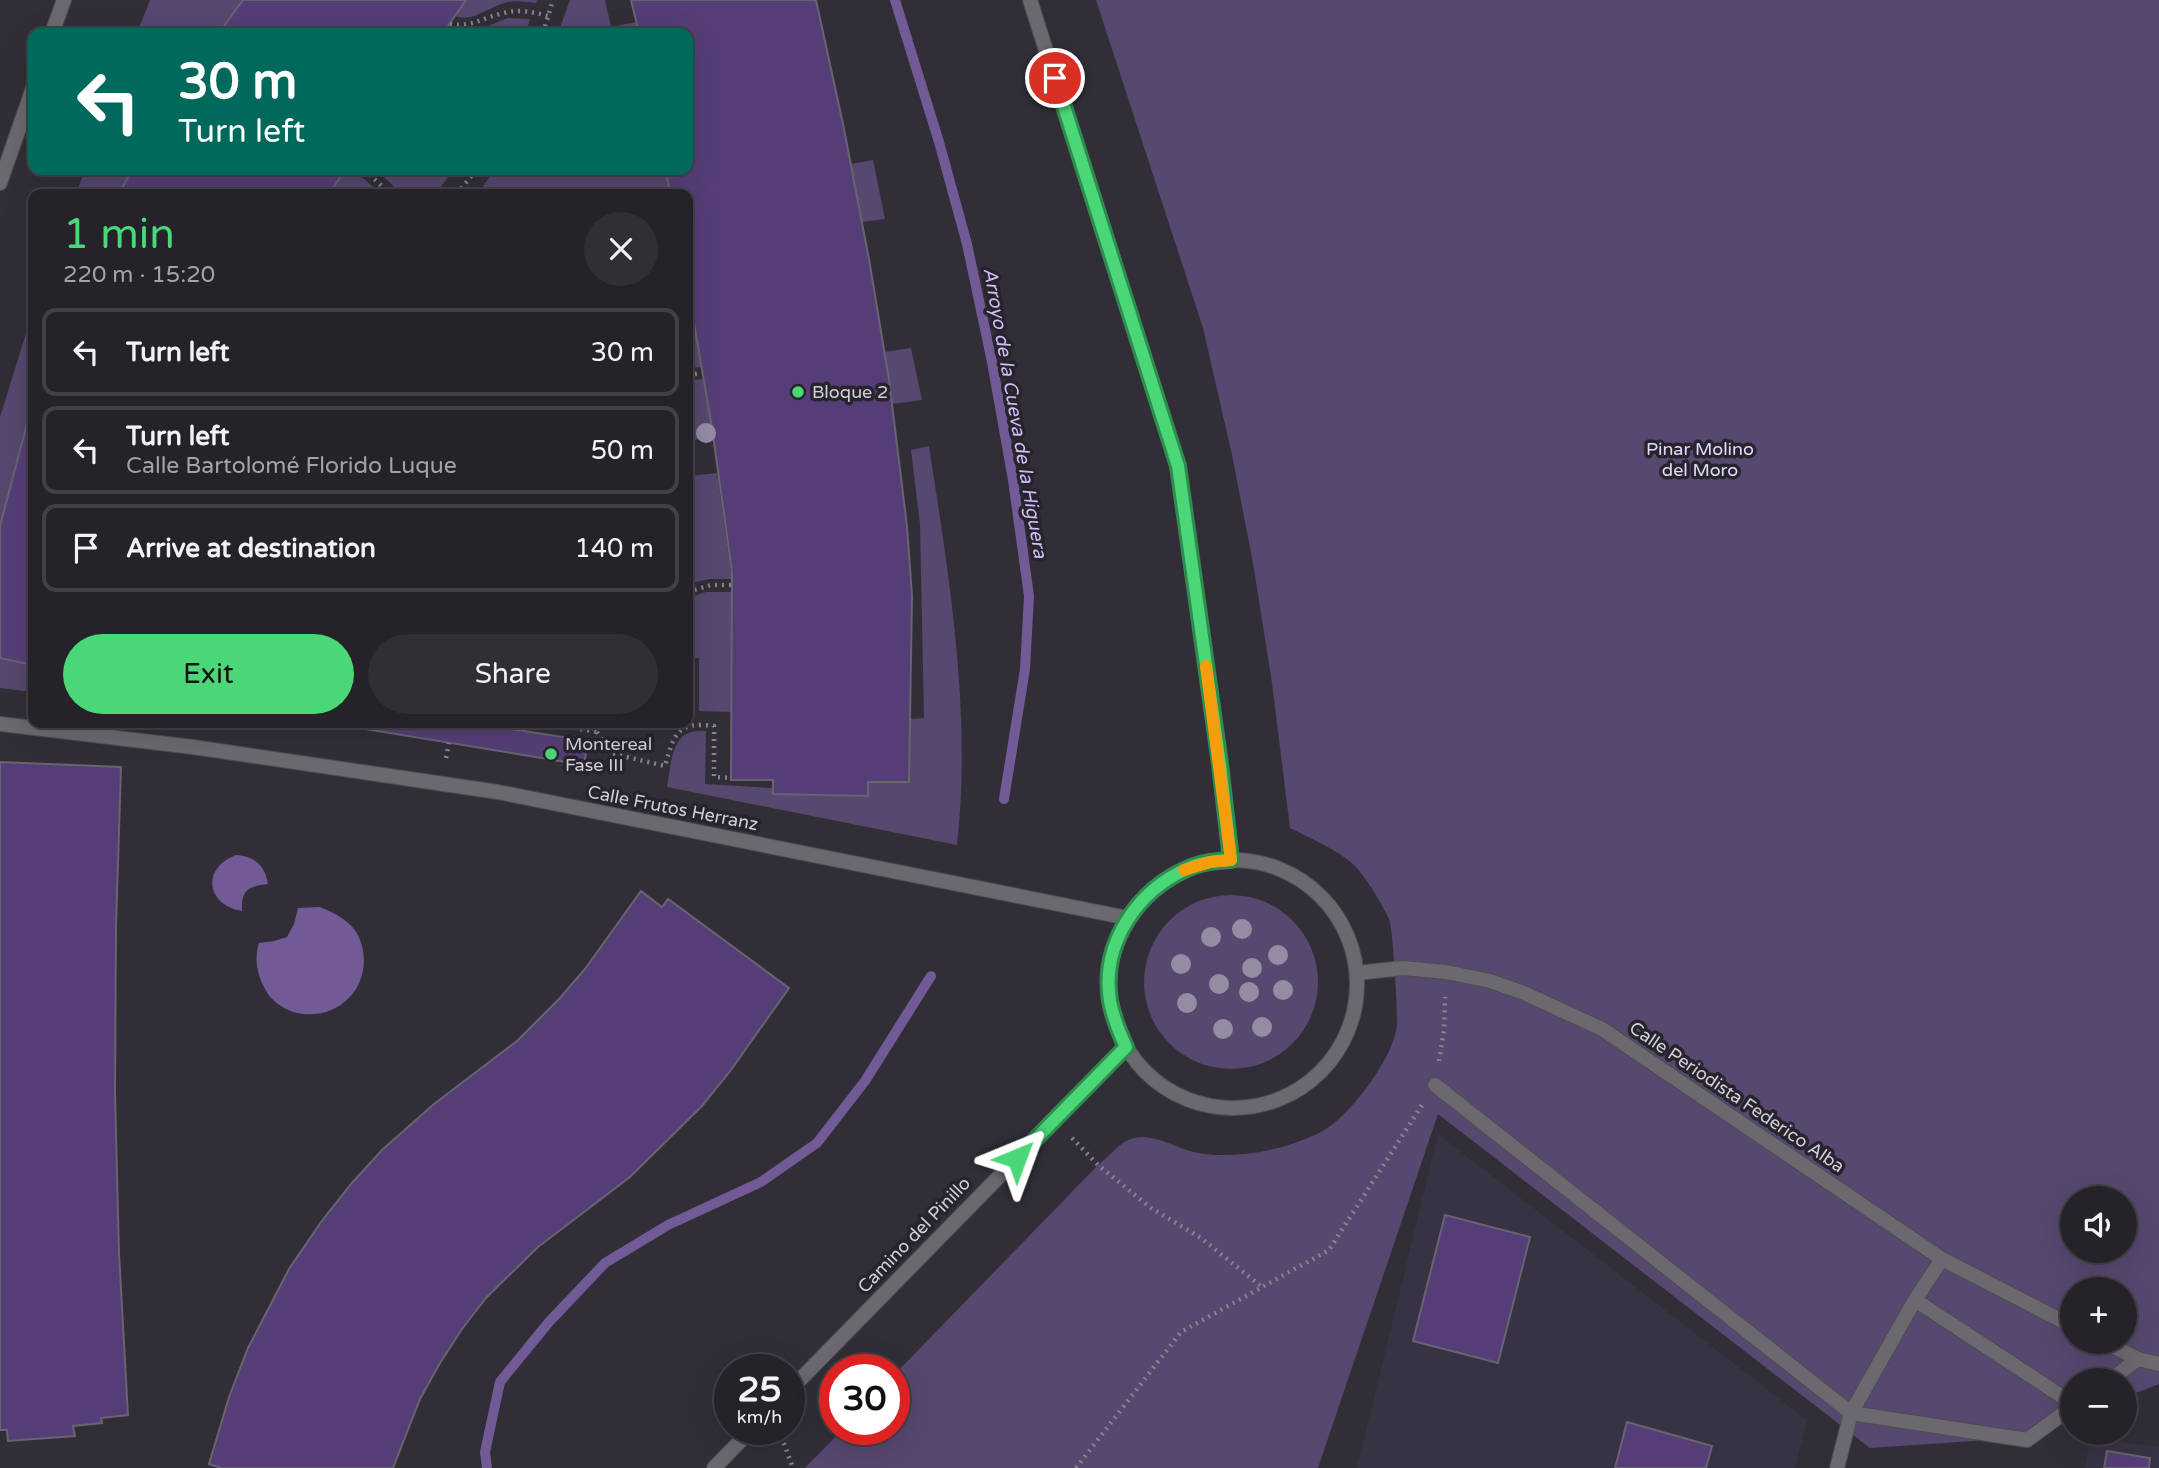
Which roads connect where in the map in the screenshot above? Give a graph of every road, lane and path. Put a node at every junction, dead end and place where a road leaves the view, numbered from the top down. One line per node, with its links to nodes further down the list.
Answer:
1 (64, 0): 6 (street)
2 (553, 0): 4 (path)
3 (1030, 0): 27 (street)
4 (548, 16): 5 (path); 7 (path)
5 (450, 23)
6 (54, 28)
7 (544, 28)
8 (28, 102): 11 (street)
9 (370, 175): 12 (path)
10 (472, 175): 13 (path)
11 (0, 183)
12 (385, 189)
13 (461, 189)
14 (702, 373): 15 (path)
15 (693, 374)
16 (732, 585): 17 (path)
17 (693, 590)
18 (0, 724): 20 (street, Calle Frutos Herranz)
19 (693, 725): 26 (path)
20 (28, 727)
21 (34, 728): 28 (street, Calle Frutos Herranz)
22 (579, 728): 25 (path)
23 (593, 728): 25 (path)
24 (681, 728): 25 (path)
25 (597, 732)
26 (732, 778)
27 (1231, 860): 28 (street); 30 (street)
28 (1128, 918): 31 (street)
29 (1446, 972): 30 (street, Calle Periodista Federico Alba); 32 (path); 34 (street, Calle Periodista Federico Alba)
30 (1357, 973): 31 (street)
31 (1126, 1047): 33 (street, Camino del Pinillo)
32 (1435, 1085): 35 (path); 44 (street)
33 (1055, 1119): 35 (path); 42 (street, Camino del Pinillo)
34 (1942, 1259): 36 (street); 37 (street, Calle Periodista Federico Alba)
35 (1262, 1287): 50 (path)
36 (1915, 1300): 43 (street); 44 (street)
37 (2060, 1319)
38 (2128, 1354): 39 (street)
39 (2138, 1359): 40 (street); 41 (street)
40 (2159, 1364)
41 (2126, 1368)
42 (805, 1375)
43 (2060, 1397)
44 (1851, 1413): 45 (street); 51 (street)
45 (2060, 1414)
46 (736, 1445): 48 (street)
47 (785, 1445): 49 (path)
48 (714, 1468)
49 (793, 1468)
50 (1076, 1468)
51 (1837, 1468)

